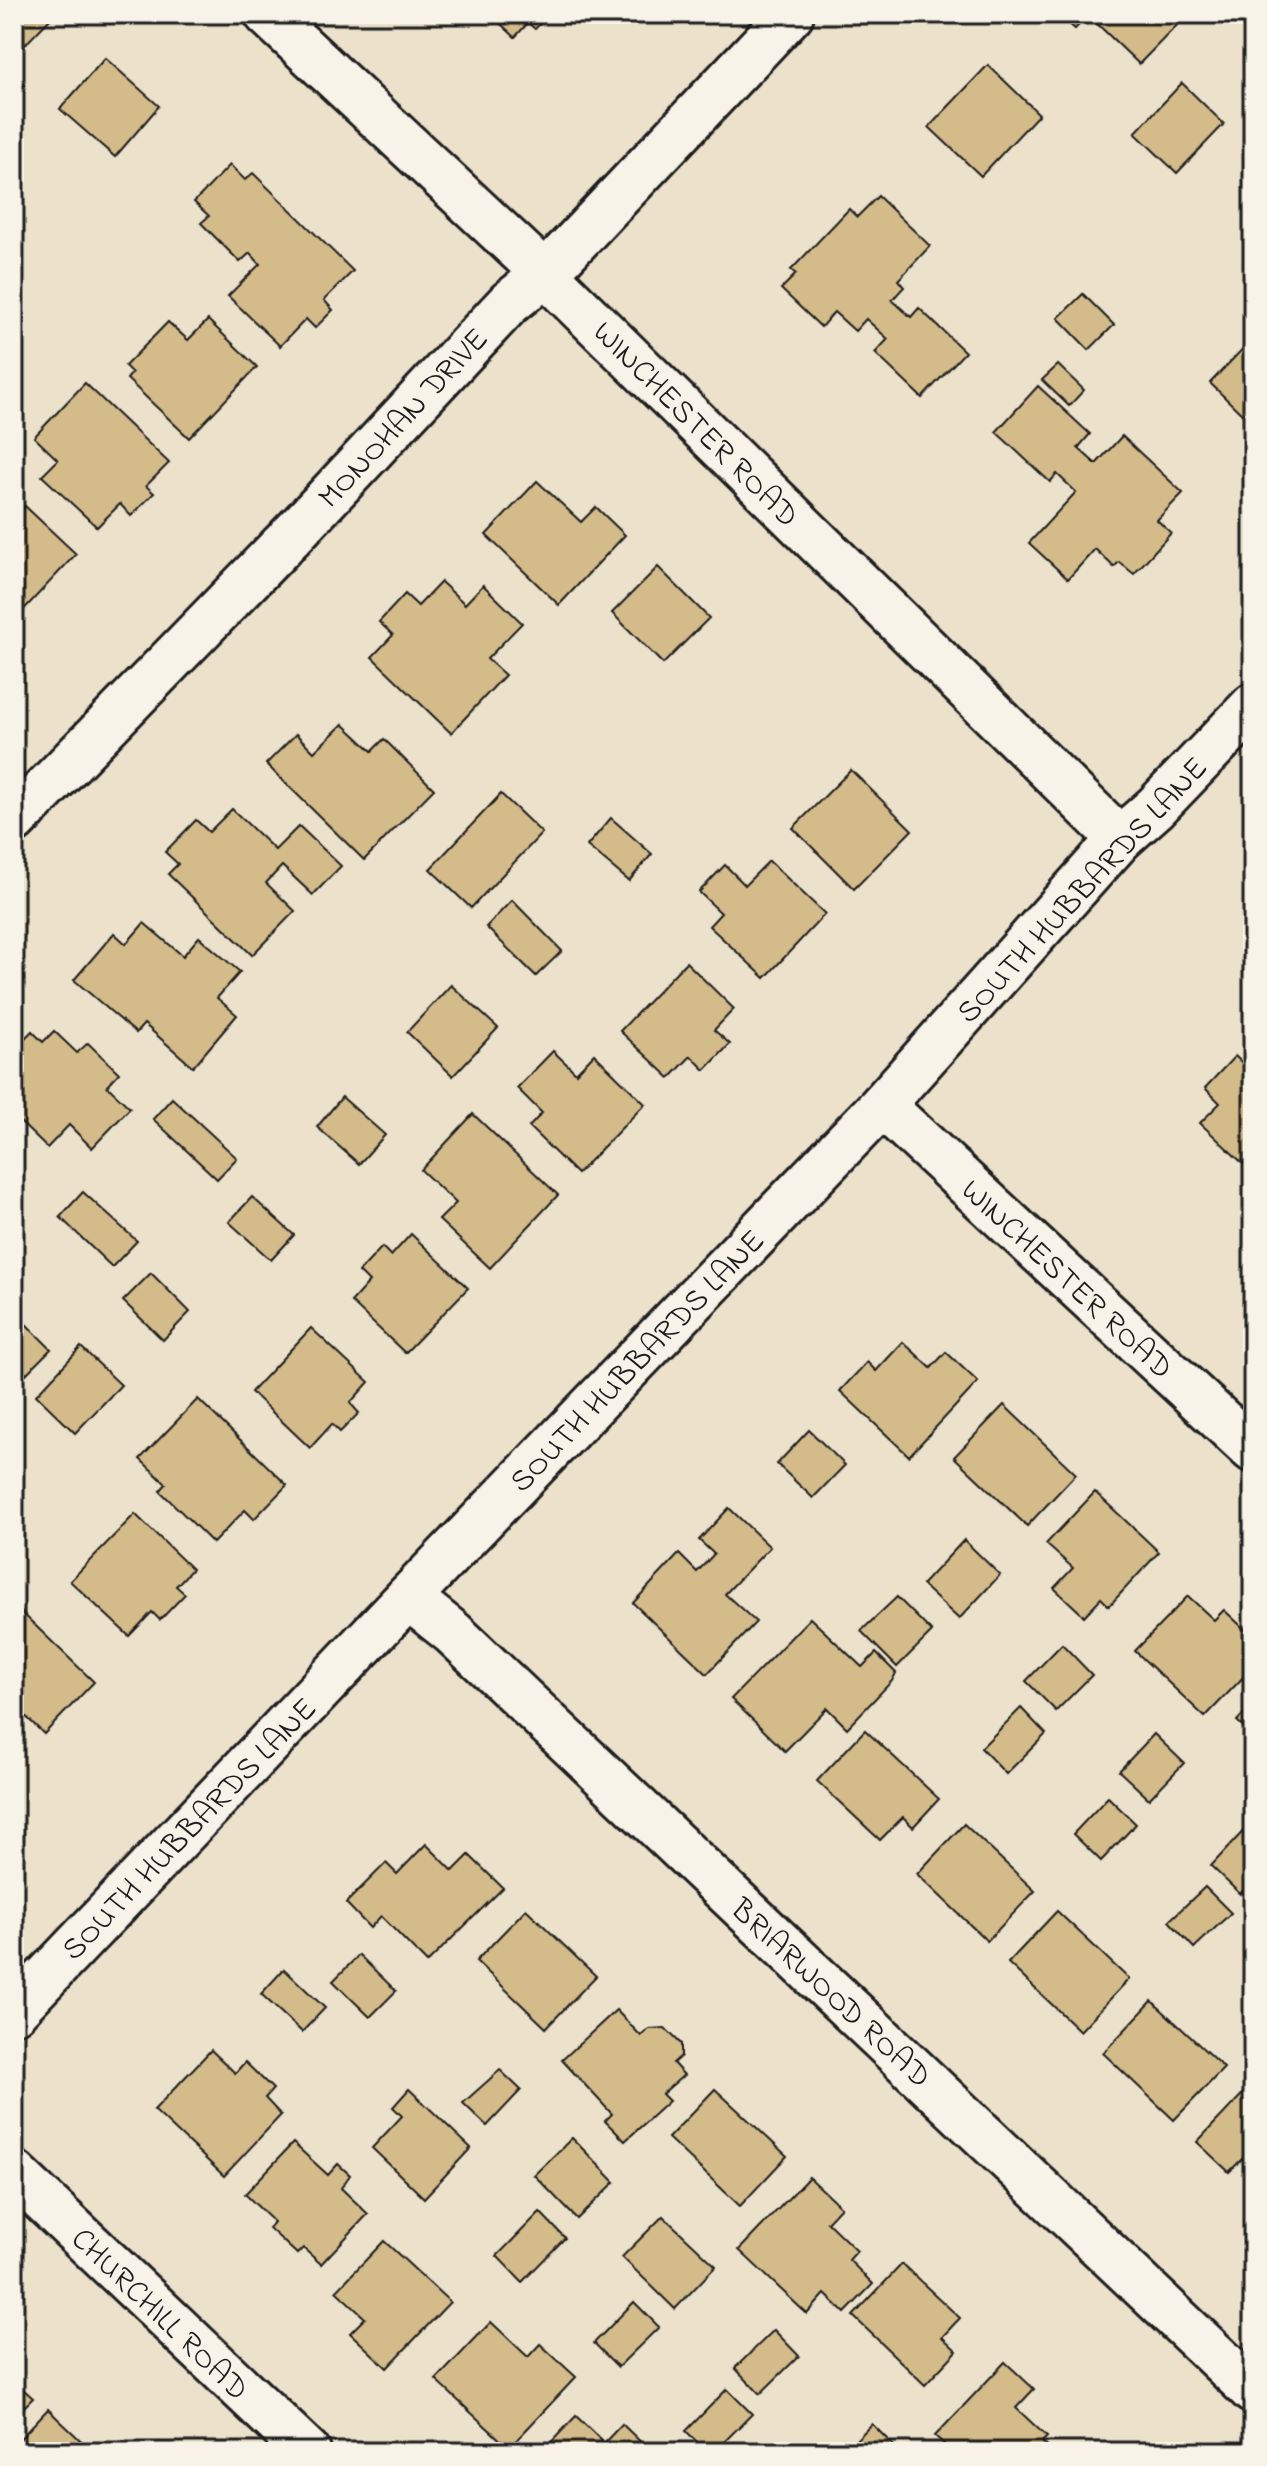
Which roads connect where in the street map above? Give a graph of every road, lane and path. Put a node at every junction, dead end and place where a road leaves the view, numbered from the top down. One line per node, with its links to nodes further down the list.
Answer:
1 (267, 14): 3 (street, WINCHESTER ROAD)
2 (791, 14): 3 (street, MONOHAN DRIVE)
3 (545, 274): 5 (street, MONOHAN DRIVE); 6 (street, WINCHESTER ROAD)
4 (1253, 706): 6 (street, SOUTH HUBBARDS LANE)
5 (14, 821)
6 (1120, 839): 7 (street, SOUTH HUBBARDS LANE)
7 (882, 1105): 8 (street, WINCHESTER ROAD); 9 (street, SOUTH HUBBARDS LANE)
8 (1253, 1450)
9 (408, 1597): 10 (street, SOUTH HUBBARDS LANE); 12 (street, BRIARWOOD ROAD)
10 (14, 2011)
11 (14, 2173): 13 (street, CHURCHILL ROAD)
12 (1253, 2391)
13 (308, 2452)

